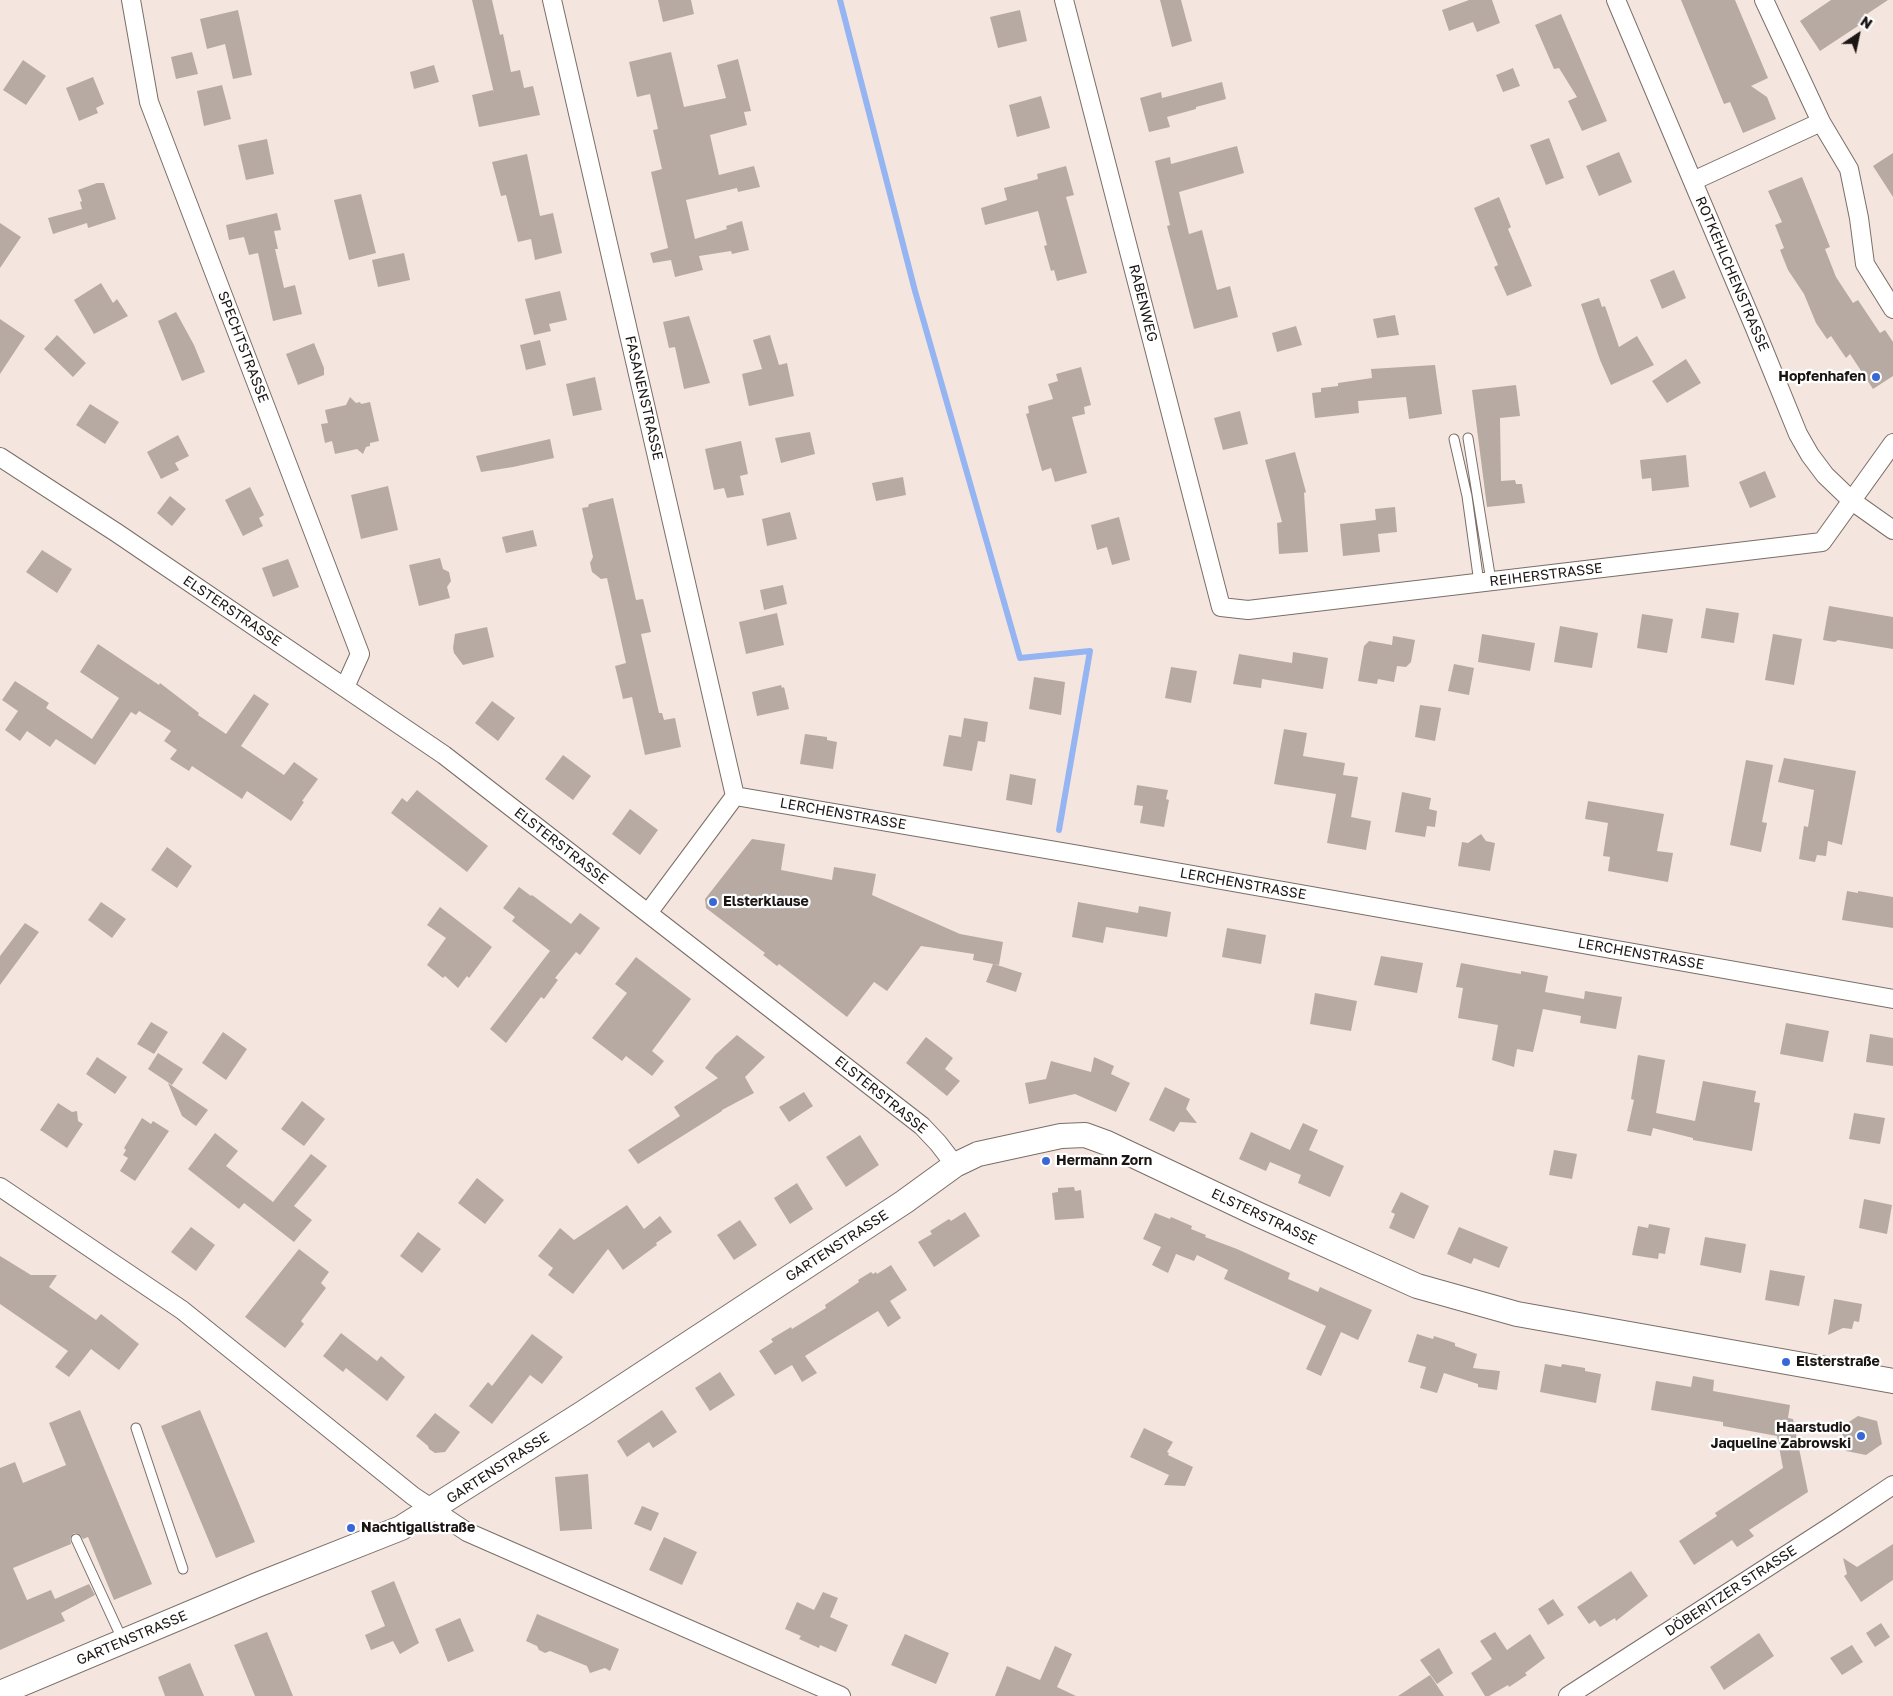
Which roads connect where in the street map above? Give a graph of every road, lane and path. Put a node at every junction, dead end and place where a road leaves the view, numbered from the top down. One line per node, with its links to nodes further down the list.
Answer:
1 (116, 0): 6 (street)
2 (552, 0): 19 (street, FASANENSTRASSE)
3 (1064, 0): 17 (street, RABENWEG)
4 (1616, 0): 8 (street, ROTKEHLCHENSTRASSE)
5 (1764, 0): 7 (street)
6 (132, 5): 18 (street, SPECHTSTRASSE)
7 (1821, 122): 8 (street, ROTKEHLCHENSTRASSE); 9 (street)
8 (1693, 181): 14 (street, ROTKEHLCHENSTRASSE)
9 (1893, 308)
10 (1468, 438): 16 (lane)
11 (1454, 439): 16 (lane)
12 (1893, 443): 14 (street, REIHERSTRASSE)
13 (0, 457): 18 (street, ELSTERSTRASSE)
14 (1852, 501): 15 (street, ROTKEHLCHENSTRASSE); 16 (street, REIHERSTRASSE)
15 (1893, 530)
16 (1484, 582): 17 (street, REIHERSTRASSE)
17 (1221, 606)
18 (345, 687): 20 (street, ELSTERSTRASSE)
19 (735, 796): 20 (street); 21 (street, LERCHENSTRASSE)
20 (648, 913): 22 (street, ELSTERSTRASSE)
21 (1893, 999)
22 (955, 1166): 24 (street, ELSTERSTRASSE); 27 (street, GARTENSTRASSE)
23 (0, 1187): 27 (street)
24 (1893, 1381)
25 (136, 1428): 29 (lane)
26 (1893, 1485): 33 (street, DÖBERITZER STRASSE)
27 (432, 1509): 30 (street, GARTENSTRASSE); 32 (street)
28 (76, 1539): 30 (lane)
29 (183, 1569)
30 (123, 1641): 31 (street, GARTENSTRASSE)
31 (0, 1694)
32 (834, 1695)
33 (1568, 1696)

